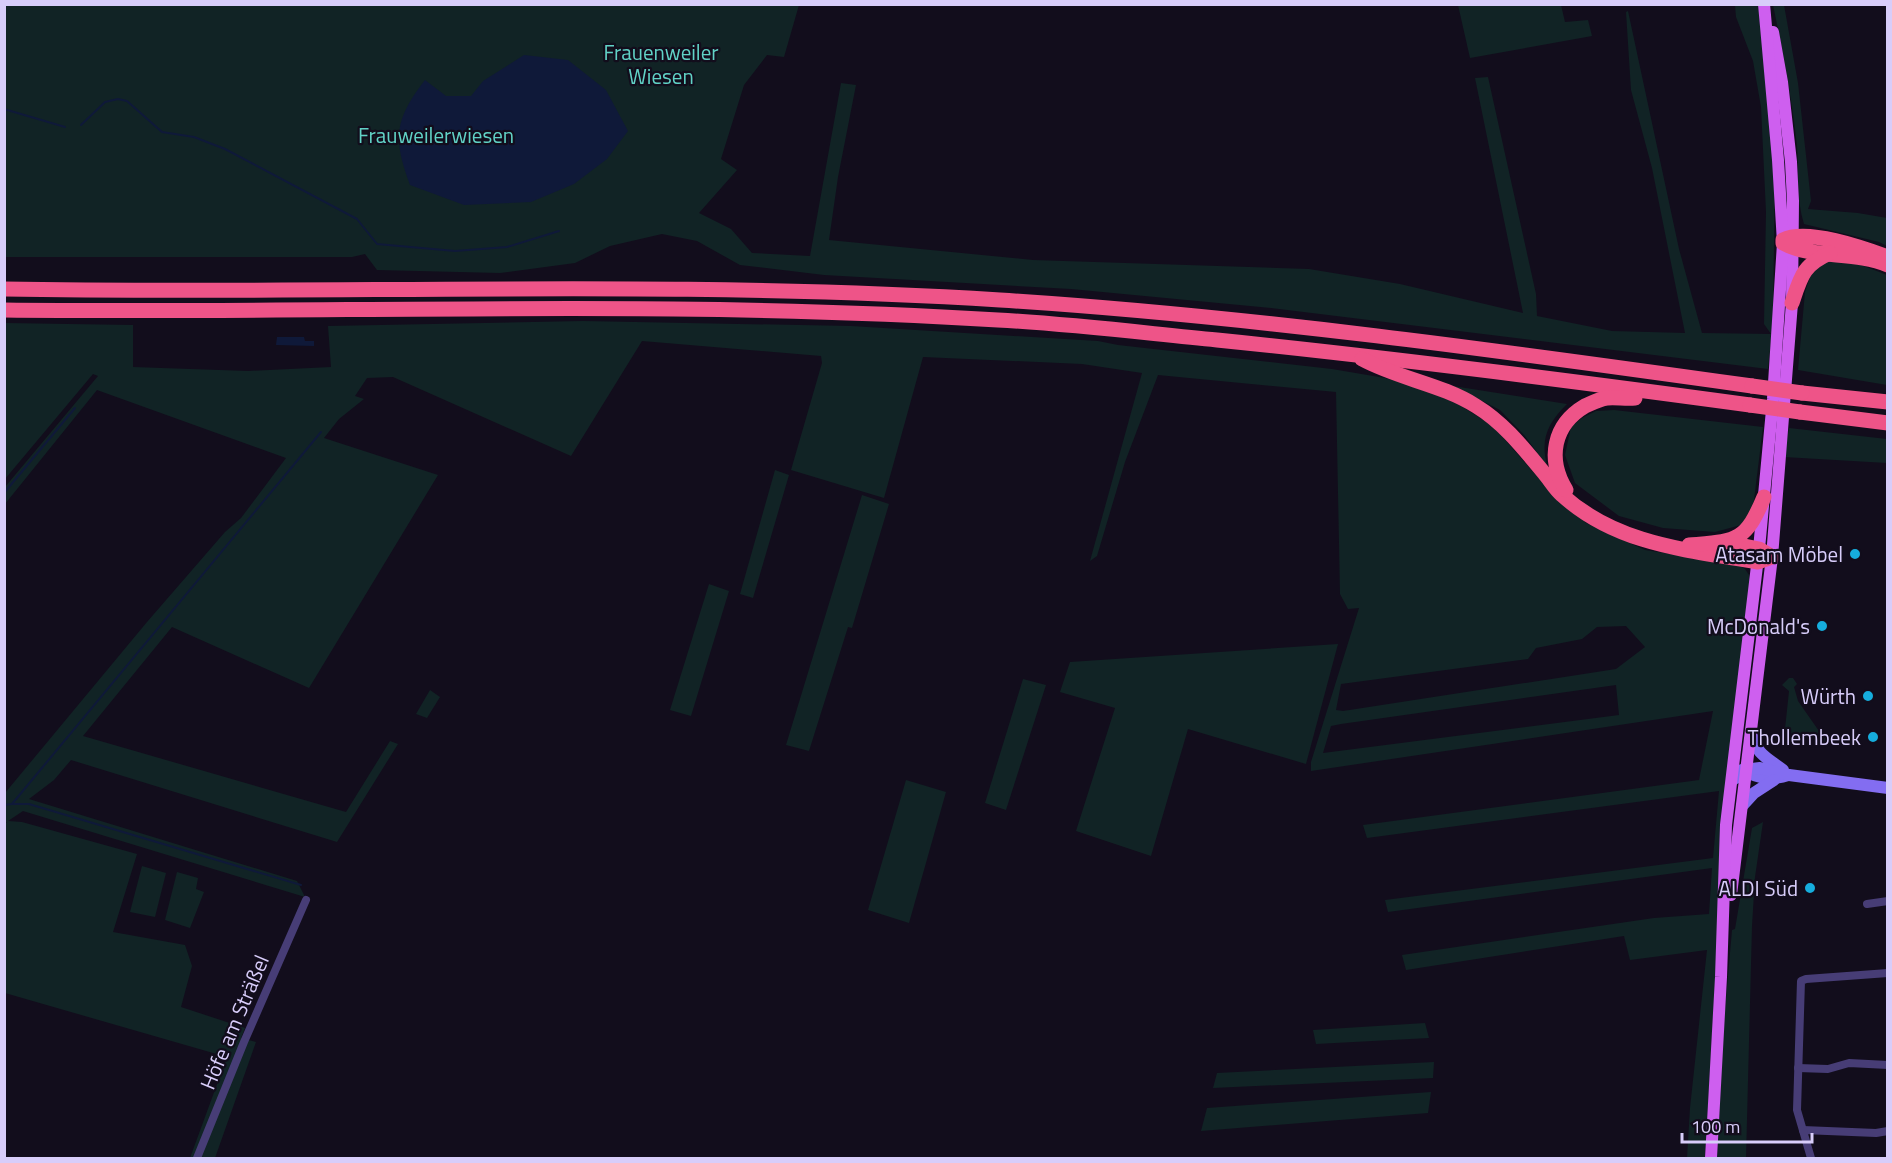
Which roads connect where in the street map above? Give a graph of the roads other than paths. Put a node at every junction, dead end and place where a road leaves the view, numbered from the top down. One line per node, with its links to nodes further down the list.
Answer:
1 (1765, 4): 2 (main road)
2 (1790, 242): 3 (highway); 4 (highway); 7 (main road); 15 (main road)
3 (1830, 253): 5 (highway); 7 (highway)
4 (1887, 257)
5 (1887, 265)
6 (4, 289): 12 (highway, bridge)
7 (1792, 303): 19 (main road)
8 (4, 310): 9 (highway)
9 (1354, 354): 11 (highway); 16 (highway)
10 (1887, 396): 12 (highway)
11 (1687, 397): 14 (highway, bridge); 16 (highway)
12 (1870, 400): 13 (highway)
13 (1887, 402)
14 (1887, 423)
15 (1764, 497): 17 (highway); 19 (main road)
16 (1574, 503): 18 (highway)
17 (1725, 542): 18 (highway); 19 (highway)
18 (1668, 546): 19 (highway)
19 (1763, 556): 20 (main road); 21 (main road)
20 (1751, 733): 22 (main road); 23 (street)
21 (1734, 766): 22 (street); 24 (main road)
22 (1746, 772): 23 (street); 24 (street); 25 (street); 27 (main road)
23 (1789, 775): 25 (street); 26 (street)
24 (1732, 780): 32 (main road)
25 (1774, 780): 27 (street)
26 (1887, 788)
27 (1742, 806): 32 (main road)
28 (306, 900): 37 (street, Höfe am Sträßel)
29 (1887, 901): 30 (street)
30 (1867, 904)
31 (1887, 973): 34 (street)
32 (1721, 977): 38 (main road)
33 (1887, 1065): 34 (street)
34 (1798, 1068): 35 (street)
35 (1803, 1130): 36 (street); 39 (street)
36 (1887, 1131)
37 (196, 1158)
38 (1711, 1158)
39 (1811, 1158)

